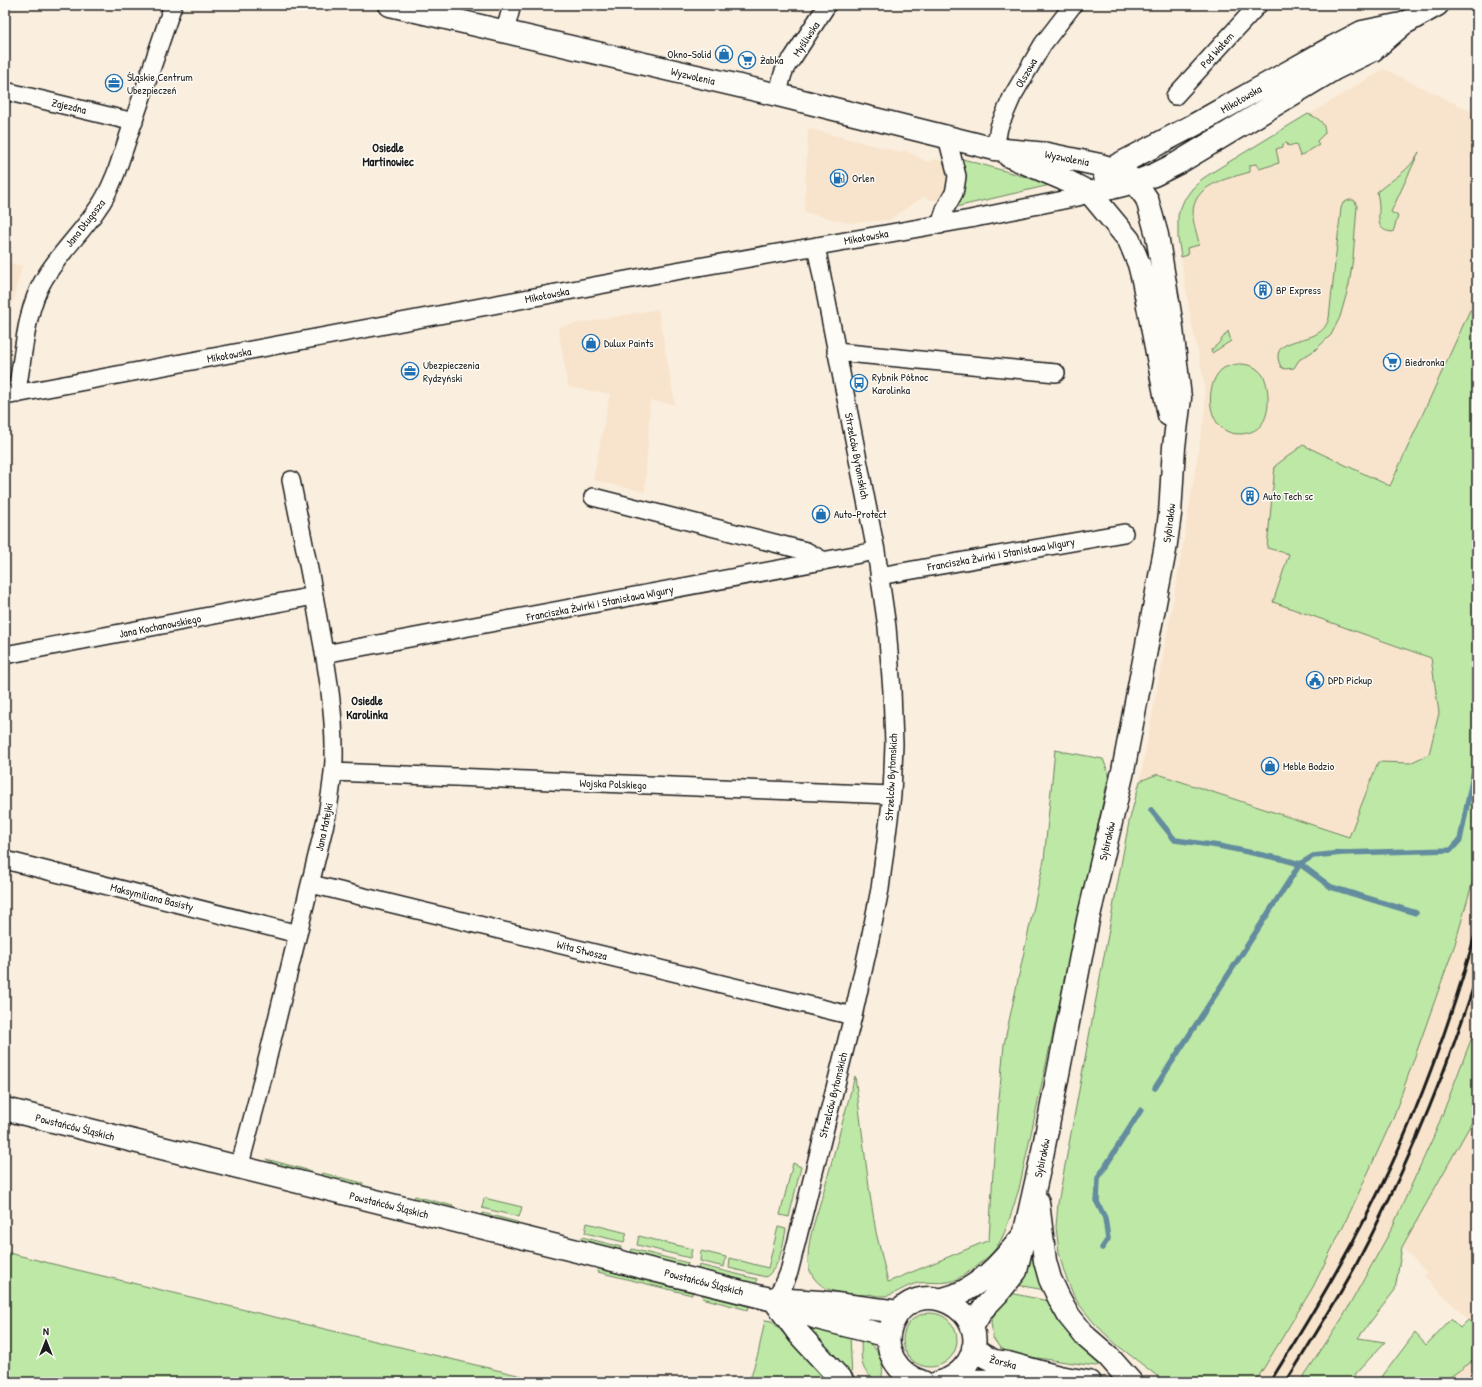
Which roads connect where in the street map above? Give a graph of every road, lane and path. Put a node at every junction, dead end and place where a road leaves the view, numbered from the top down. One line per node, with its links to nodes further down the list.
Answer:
1 (173, 5): 13 (street, Jana Długosza)
2 (390, 5): 9 (main road, Wyzwolenia)
3 (512, 5): 9 (street)
4 (827, 5): 11 (street, Myśliwska)
5 (1073, 5): 15 (street, Olszowa)
6 (1258, 5): 12 (street, Pod Wałem)
7 (1438, 5): 8 (main road, Mikołowska)
8 (1403, 24): 16 (main road, Mikołowska); 17 (main road, Mikołowska)
9 (505, 32): 11 (main road, Wyzwolenia)
10 (5, 91): 13 (street, Zajezdna)
11 (778, 95): 14 (main road, Wyzwolenia)
12 (1176, 96)
13 (134, 122): 23 (street, Jana Długosza)
14 (947, 137): 15 (main road, Wyzwolenia); 19 (street)
15 (995, 149): 16 (main road, Wyzwolenia); 18 (main road, Wyzwolenia)
16 (1112, 168): 17 (main road, Wyzwolenia); 18 (main road, Mikołowska)
17 (1135, 182): 18 (main road, Mikołowska); 24 (main road, Sybiraków)
18 (1090, 193): 19 (street, Mikołowska); 24 (main road, Sybiraków)
19 (940, 225): 20 (street, Mikołowska)
20 (816, 246): 21 (street, Strzelców Bytomskich); 23 (street, Mikołowska)
21 (836, 352): 22 (street); 28 (street, Strzelców Bytomskich)
22 (1056, 373)
23 (11, 395)
24 (1174, 447): 42 (main road, Sybiraków)
25 (291, 480): 31 (street, Jana Matejki)
26 (593, 497): 29 (street)
27 (1124, 533): 30 (street, Franciszka Żwirki i Stanisława Wigury)
28 (876, 551): 29 (street, Franciszka Żwirki i Stanisława Wigury); 30 (street, Strzelców Bytomskich)
29 (824, 562): 32 (street, Franciszka Żwirki i Stanisława Wigury)
30 (879, 576): 35 (street, Strzelców Bytomskich)
31 (314, 596): 32 (street, Jana Matejki); 33 (street, Jana Kochanowskiego)
32 (324, 654): 34 (street, Jana Matejki)
33 (5, 655)
34 (333, 772): 35 (street, Wojska Polskiego); 37 (street, Jana Matejki)
35 (892, 795): 39 (street, Strzelców Bytomskich)
36 (5, 860): 38 (street, Maksymiliana Basisty)
37 (311, 884): 38 (street, Jana Matejki); 39 (street, Wita Stwosza)
38 (298, 934): 41 (street, Jana Matejki)
39 (853, 1016): 45 (street, Strzelców Bytomskich)
40 (5, 1110): 41 (main road, Powstańców Śląskich)
41 (239, 1168): 45 (main road, Powstańców Śląskich)
42 (1036, 1187): 43 (main road, Sybiraków); 55 (main road)
43 (1025, 1232): 44 (main road, Sybiraków); 47 (main road, Sybiraków)
44 (943, 1299): 46 (main road); 47 (main road)
45 (774, 1300): 46 (main road, Powstańców Śląskich); 48 (main road, Powstańców Śląskich); 52 (main road)
46 (899, 1312): 48 (main road)
47 (972, 1337): 50 (main road, Żorska); 51 (main road, Sybiraków)
48 (888, 1338): 49 (main road)
49 (894, 1374): 53 (main road)
50 (1059, 1377): 51 (main road, Żorska); 54 (main road, Żorska)
51 (943, 1381)
52 (844, 1382)
53 (923, 1382)
54 (1089, 1382)
55 (1131, 1382)

